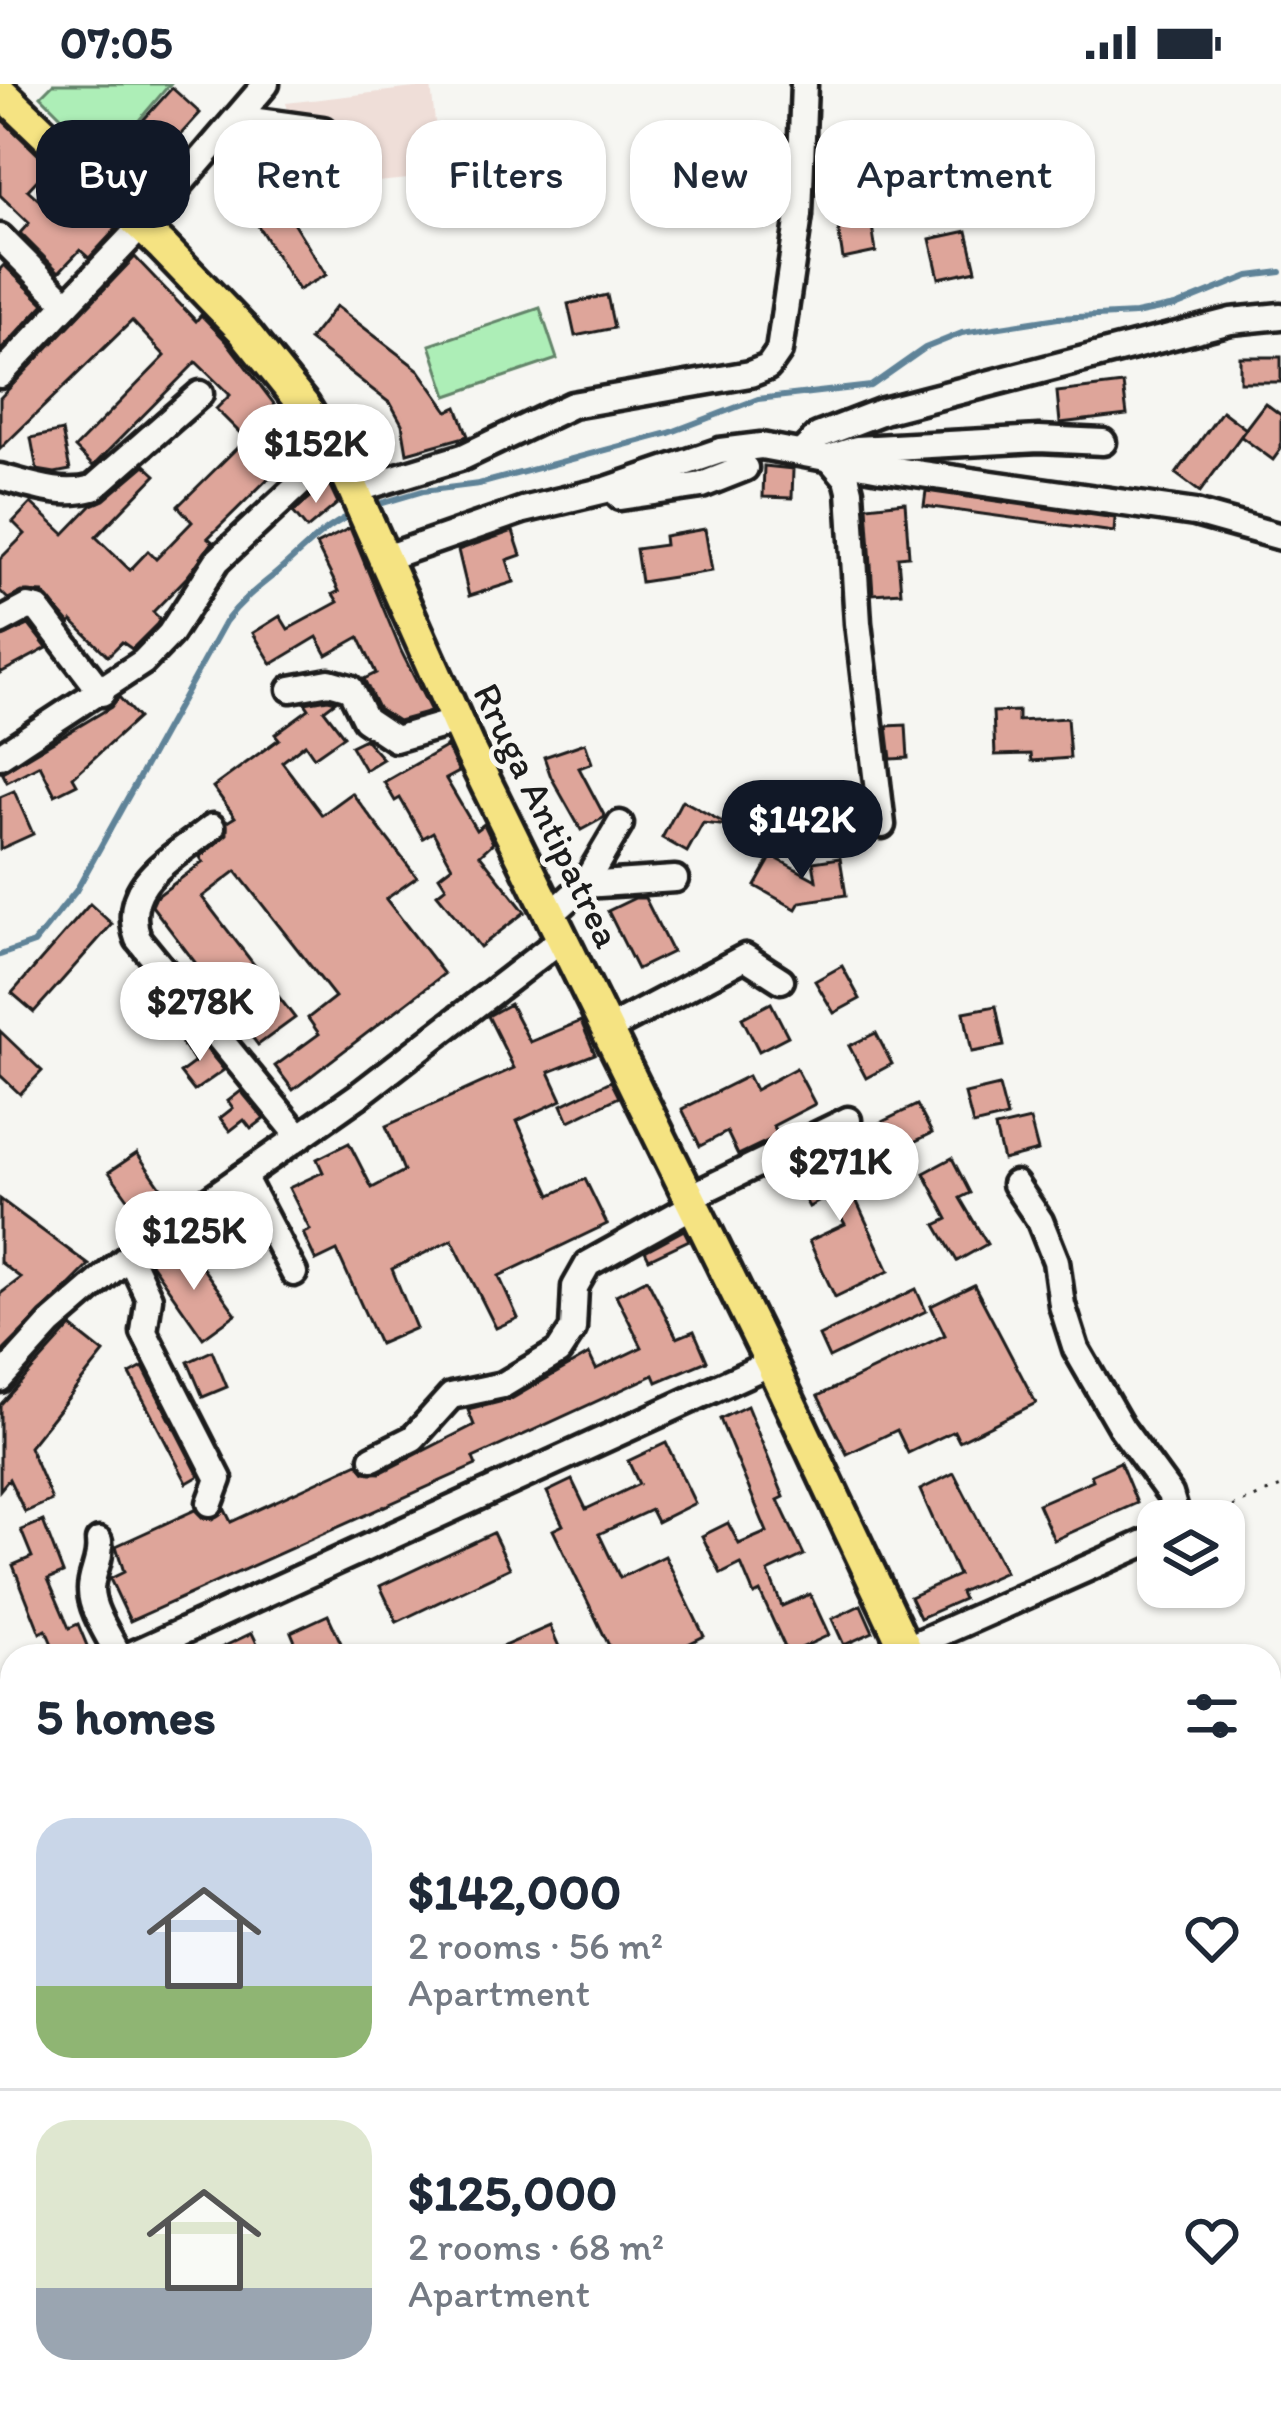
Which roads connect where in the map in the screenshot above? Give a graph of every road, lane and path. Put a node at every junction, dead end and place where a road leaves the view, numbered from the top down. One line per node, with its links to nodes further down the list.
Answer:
1 (266, 84): 4 (street)
2 (804, 84): 22 (street)
3 (0, 91): 6 (main road, Rruga Antipatrea)
4 (237, 118): 5 (street); 7 (street)
5 (251, 120)
6 (36, 125)
7 (190, 171)
8 (139, 228): 11 (street)
9 (143, 228): 16 (main road, Rruga Antipatrea)
10 (0, 237): 11 (street)
11 (67, 304): 13 (street)
12 (1281, 316): 17 (street)
13 (1, 372)
14 (200, 394): 20 (street)
15 (1103, 442): 18 (street)
16 (334, 452): 22 (main road, Rruga Antipatrea); 27 (street)
17 (802, 452): 18 (street); 21 (street)
18 (829, 458): 23 (street); 31 (street)
19 (746, 468): 21 (street)
20 (0, 477)
21 (606, 490): 24 (street)
22 (361, 505): 24 (main road, Rruga Antipatrea)
23 (1281, 537)
24 (385, 558): 28 (main road, Rruga Antipatrea)
25 (0, 622): 27 (street)
26 (291, 688): 28 (street)
27 (102, 693): 29 (street)
28 (457, 721): 35 (main road, Rruga Antipatrea)
29 (0, 756)
30 (620, 824): 34 (street)
31 (882, 825)
32 (212, 826): 39 (street)
33 (675, 879): 34 (street)
34 (584, 885): 35 (street)
35 (558, 925): 37 (main road, Rruga Antipatrea); 39 (street)
36 (781, 980): 37 (street)
37 (609, 1029): 42 (main road, Rruga Antipatrea)
38 (848, 1120): 42 (street)
39 (299, 1137): 40 (street)
40 (243, 1177): 43 (street); 44 (street)
41 (1015, 1184): 49 (street)
42 (693, 1201): 45 (main road, Rruga Antipatrea); 47 (street)
43 (129, 1256): 46 (street); 50 (street)
44 (294, 1273)
45 (771, 1363): 55 (street); 56 (main road, Rruga Antipatrea)
46 (0, 1378)
47 (373, 1458)
48 (1281, 1487): 51 (path)
49 (1172, 1500)
50 (210, 1502)
51 (1245, 1502)
52 (99, 1540): 54 (street)
53 (1137, 1547): 57 (street)
54 (113, 1644)
55 (156, 1644)
56 (903, 1644)
57 (926, 1644)

